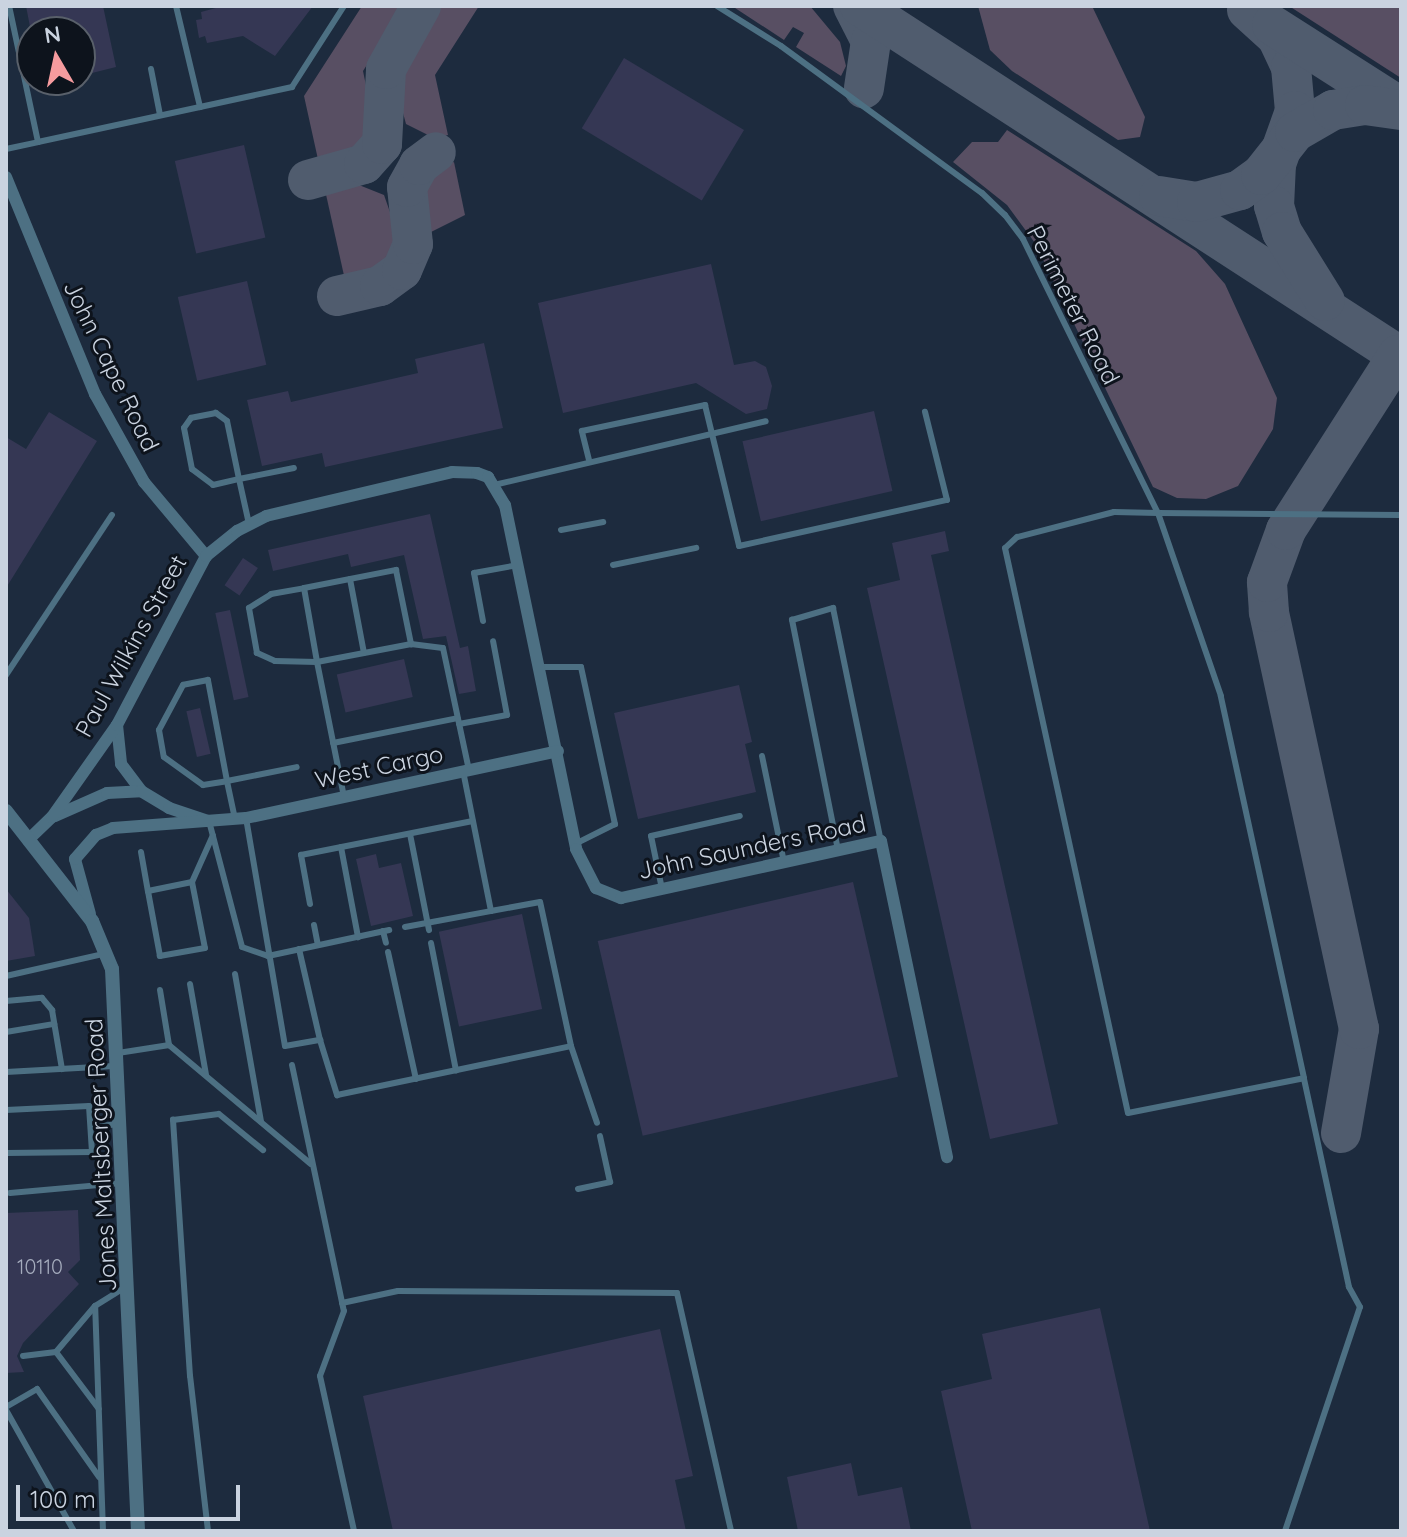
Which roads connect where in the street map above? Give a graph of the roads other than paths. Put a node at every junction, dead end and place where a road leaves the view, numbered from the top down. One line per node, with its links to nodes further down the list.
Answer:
1 (9, 6): 8 (lane)
2 (176, 6): 6 (lane)
3 (344, 6): 6 (lane)
4 (717, 6): 18 (lane, Perimeter Road)
5 (151, 69): 7 (lane)
6 (200, 107): 7 (lane)
7 (160, 115): 8 (lane)
8 (38, 142): 9 (lane)
9 (6, 149)
10 (6, 177): 25 (street, John Cape Road)
11 (925, 412): 13 (lane)
12 (766, 421): 13 (lane)
13 (713, 433): 14 (lane); 14 (lane)
14 (589, 460): 17 (lane)
15 (294, 468): 16 (lane)
16 (239, 479): 16 (lane); 22 (lane)
17 (491, 481): 22 (street, Paul Wilkins Street); 26 (street, John Saunders Road)
18 (1158, 513): 20 (lane); 95 (lane, Perimeter Road); 95 (lane)
19 (112, 515): 36 (lane)
20 (1401, 515)
21 (603, 522): 23 (lane)
22 (249, 524): 25 (street, Paul Wilkins Street)
23 (561, 530)
24 (696, 548): 27 (lane)
25 (206, 556): 38 (street, Paul Wilkins Street)
26 (518, 565): 30 (lane); 35 (street, John Saunders Road)
27 (613, 565)
28 (350, 579): 29 (lane); 32 (lane); 33 (lane)
29 (304, 588): 34 (lane); 34 (lane)
30 (483, 621)
31 (493, 641): 37 (lane)
32 (411, 644): 33 (lane); 37 (lane)
33 (364, 653): 34 (lane)
34 (317, 662): 39 (lane)
35 (540, 667): 40 (street, John Saunders Road); 57 (lane)
36 (6, 675)
37 (458, 721): 39 (lane); 43 (lane)
38 (117, 725): 45 (street, West Cargo); 49 (street, Paul Wilkins Street)
39 (333, 743): 46 (lane)
40 (558, 751): 43 (street, West Cargo); 57 (street, John Saunders Road)
41 (762, 756): 61 (lane)
42 (297, 767): 44 (lane)
43 (466, 771): 46 (street, West Cargo); 52 (lane)
44 (227, 781): 44 (lane); 50 (lane)
45 (141, 791): 49 (street); 51 (street, West Cargo)
46 (344, 797): 50 (street, West Cargo)
47 (6, 811): 55 (street, Jones Maltsberger Road)
48 (740, 816): 63 (lane)
49 (52, 817): 55 (street, Paul Wilkins Street)
50 (240, 818): 51 (street, West Cargo); 78 (lane)
51 (209, 821): 54 (lane); 67 (street, West Cargo)
52 (473, 821): 53 (lane); 66 (lane)
53 (410, 834): 58 (lane); 69 (lane)
54 (213, 835): 62 (lane); 78 (lane)
55 (28, 840): 67 (street, Jones Maltsberger Road)
56 (881, 841): 59 (street, John Saunders Road); 59 (lane); 105 (street, John Saunders Road)
57 (575, 844): 63 (street, John Saunders Road)
58 (341, 847): 65 (lane); 71 (lane)
59 (838, 850): 61 (street, John Saunders Road)
60 (141, 852): 64 (lane)
61 (784, 862): 63 (street, John Saunders Road)
62 (192, 882): 64 (lane); 64 (lane)
63 (662, 889)
64 (148, 891)
65 (310, 904)
66 (491, 911): 69 (lane); 88 (lane)
67 (92, 921): 77 (street, Jones Maltsberger Road)
68 (314, 925): 74 (lane)
69 (428, 926): 70 (lane)
70 (405, 927)
71 (358, 937): 72 (lane); 74 (lane)
72 (386, 943)
73 (431, 943): 92 (lane)
74 (318, 945): 75 (lane)
75 (299, 949): 78 (lane); 86 (lane)
76 (388, 952): 96 (lane)
77 (107, 953): 80 (lane); 89 (street, Jones Maltsberger Road)
78 (268, 956): 86 (lane)
79 (235, 974): 98 (lane)
80 (6, 976)
81 (190, 984): 94 (lane)
82 (160, 990): 87 (lane)
83 (6, 1001): 84 (lane)
84 (54, 1024): 85 (lane); 91 (lane)
85 (6, 1032)
86 (320, 1040): 96 (lane)
87 (169, 1045): 89 (lane); 94 (lane)
88 (571, 1046): 92 (lane); 99 (lane)
89 (118, 1059): 91 (lane); 100 (street, Jones Maltsberger Road)
90 (292, 1065): 106 (lane)
91 (62, 1069): 93 (lane)
92 (456, 1071): 96 (lane)
93 (6, 1072)
94 (206, 1076): 98 (lane)
95 (1304, 1078): 124 (lane, Perimeter Road)
96 (416, 1079)
97 (6, 1110): 101 (lane)
98 (261, 1122): 106 (lane)
99 (597, 1123)
100 (121, 1124): 101 (lane); 107 (street, Jones Maltsberger Road)
101 (91, 1127): 104 (lane)
102 (600, 1136): 108 (lane)
103 (263, 1150): 121 (lane)
104 (6, 1153)
105 (947, 1157)
106 (311, 1164): 111 (lane)
107 (124, 1183): 109 (lane); 110 (street, Jones Maltsberger Road)
108 (578, 1189)
109 (10, 1193)
110 (130, 1284): 112 (lane); 120 (street, Jones Maltsberger Road)
111 (342, 1303): 122 (lane); 123 (lane)
112 (95, 1306): 113 (lane); 116 (lane)
113 (56, 1352): 114 (lane); 116 (lane)
114 (23, 1356)
115 (6, 1408): 117 (lane); 118 (lane)
116 (99, 1409): 117 (lane)
117 (101, 1479): 119 (lane)
118 (74, 1531)
119 (103, 1531)
120 (138, 1531)
121 (208, 1531)
122 (354, 1531)
123 (731, 1531)
124 (1285, 1531)

